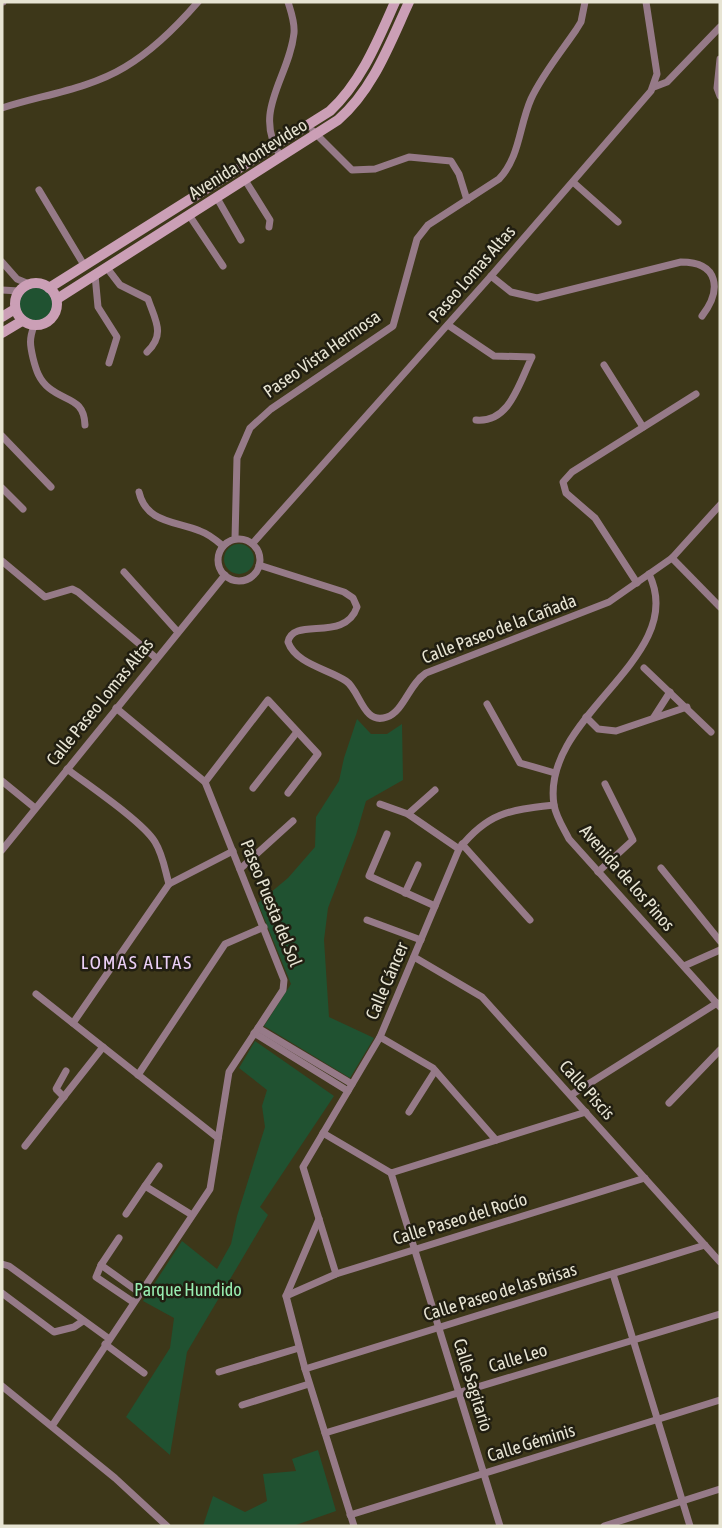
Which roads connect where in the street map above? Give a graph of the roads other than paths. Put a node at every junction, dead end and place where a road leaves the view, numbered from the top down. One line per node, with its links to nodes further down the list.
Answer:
1 (198, 2): 13 (street)
2 (288, 2): 16 (street)
3 (395, 2): 8 (street, Avenida Montevideo)
4 (408, 2): 9 (street, Avenida Montevideo)
5 (585, 2): 22 (street, Paseo Vista Hermosa)
6 (646, 2): 11 (street)
7 (720, 27): 11 (street, Paseo Lomas Altas)
8 (371, 53): 9 (street); 14 (street, Avenida Montevideo)
9 (382, 59): 15 (street, Avenida Montevideo)
10 (720, 59): 12 (street)
11 (654, 86): 19 (street, Paseo Lomas Altas)
12 (720, 96)
13 (2, 108)
14 (309, 125): 15 (street); 16 (street, Avenida Montevideo)
15 (317, 135): 17 (street, Avenida Montevideo); 22 (street)
16 (274, 147): 17 (street); 28 (street, Avenida Montevideo)
17 (281, 157): 18 (street, Avenida Montevideo)
18 (244, 180): 21 (street, Avenida Montevideo); 25 (street)
19 (573, 182): 24 (street); 32 (street, Paseo Lomas Altas)
20 (39, 190): 28 (street)
21 (217, 198): 23 (street, Avenida Montevideo); 26 (street)
22 (467, 200): 58 (street, Paseo Vista Hermosa)
23 (189, 215): 29 (street); 30 (street, Avenida Montevideo)
24 (618, 222)
25 (269, 227)
26 (241, 240)
27 (2, 261): 33 (street)
28 (84, 265): 34 (street, Avenida Montevideo)
29 (223, 266)
30 (107, 268): 31 (street, Avenida Montevideo); 45 (street)
31 (95, 275): 37 (street, Avenida Montevideo); 46 (street)
32 (491, 276): 39 (street); 42 (street, Paseo Lomas Altas)
33 (29, 284): 34 (street); 36 (street)
34 (49, 288): 37 (street)
35 (2, 290): 36 (street)
36 (19, 291): 38 (street)
37 (57, 299): 43 (street)
38 (15, 309): 40 (street); 41 (street)
39 (702, 316)
40 (2, 317)
41 (22, 321): 43 (street); 44 (street)
42 (448, 325): 49 (street); 59 (street, Paseo Lomas Altas)
43 (34, 326): 50 (street)
44 (2, 333)
45 (147, 352)
46 (109, 363)
47 (604, 365): 51 (street)
48 (696, 394): 51 (street)
49 (476, 420)
50 (85, 425)
51 (643, 427): 67 (street)
52 (2, 436): 53 (street)
53 (51, 487)
54 (2, 488): 57 (street)
55 (139, 492): 60 (street)
56 (720, 505): 61 (street, Calle Paseo de la Cañada)
57 (23, 509)
58 (235, 539): 59 (street); 60 (street)
59 (253, 543): 63 (street)
60 (223, 546): 66 (street)
61 (671, 558): 65 (street, Calle Paseo de la Cañada); 68 (street)
62 (2, 561): 70 (street)
63 (259, 565): 66 (street); 67 (street, Calle Paseo de la Cañada)
64 (124, 572): 69 (street)
65 (649, 574): 67 (street, Calle Paseo de la Cañada); 76 (street, Avenida de los Pinos)
66 (225, 575): 69 (street, Calle Paseo Lomas Altas)
67 (636, 583)
68 (720, 607)
69 (177, 631): 70 (street, Calle Paseo Lomas Altas)
70 (156, 658): 75 (street, Calle Paseo Lomas Altas)
71 (644, 668): 72 (street)
72 (670, 692): 74 (street); 77 (street)
73 (487, 704): 81 (street)
74 (687, 707): 77 (street); 79 (street)
75 (116, 708): 80 (street, Calle Paseo Lomas Altas); 83 (street, Paseo Puesta del Sol)
76 (586, 717): 77 (street); 81 (street, Avenida de los Pinos)
77 (653, 718)
78 (297, 732): 83 (street); 85 (street); 87 (street)
79 (711, 732)
80 (67, 769): 90 (street, Calle Paseo Lomas Altas); 103 (street)
81 (555, 773): 89 (street, Avenida de los Pinos)
82 (2, 781): 90 (street)
83 (205, 782): 98 (street, Paseo Puesta del Sol)
84 (605, 784): 102 (street)
85 (253, 788)
86 (435, 790): 91 (street)
87 (288, 793)
88 (380, 804): 91 (street)
89 (554, 805): 96 (street, Calle Cáncer); 102 (street, Avenida de los Pinos)
90 (35, 808): 95 (street, Calle Paseo Lomas Altas)
91 (408, 814): 96 (street)
92 (293, 821): 101 (street)
93 (387, 834): 104 (street)
94 (2, 835): 95 (street)
95 (9, 841): 97 (street, Calle Paseo Lomas Altas)
96 (461, 846): 105 (street, Calle Cáncer); 107 (street)
97 (2, 850)
98 (233, 850): 101 (street, Paseo Puesta del Sol); 103 (street)
99 (418, 865): 104 (street)
100 (661, 868): 110 (street)
101 (240, 869): 108 (street, Paseo Puesta del Sol)
102 (598, 872): 113 (street, Avenida de los Pinos)
103 (169, 884): 116 (street)
104 (405, 892): 105 (street)
105 (435, 906): 109 (street, Calle Cáncer)
106 (368, 920): 109 (street)
107 (530, 920)
108 (264, 927): 117 (street, Paseo Puesta del Sol); 123 (street)
109 (421, 940): 112 (street, Calle Cáncer)
110 (720, 941)
111 (720, 950): 113 (street)
112 (414, 957): 118 (street, Calle Cáncer); 125 (street, Calle Piscis)
113 (684, 967): 115 (street, Avenida de los Pinos)
114 (36, 994): 116 (street)
115 (719, 1005): 125 (street)
116 (73, 1023): 119 (street)
117 (256, 1030): 124 (street); 131 (street, Paseo Puesta del Sol)
118 (380, 1037): 122 (street); 124 (street, Calle Cáncer)
119 (103, 1047): 123 (street); 126 (street)
120 (720, 1049): 127 (street)
121 (66, 1071): 126 (street)
122 (435, 1071): 128 (street); 132 (street)
123 (138, 1074): 131 (street)
124 (350, 1088): 130 (street, Calle Cáncer)
125 (571, 1095): 129 (street, Calle Piscis)
126 (64, 1097): 133 (street)
127 (669, 1103)
128 (409, 1112)
129 (586, 1112): 132 (street); 136 (street, Calle Piscis)
130 (323, 1133): 135 (street); 140 (street, Calle Cáncer)
131 (218, 1139): 139 (street, Paseo Puesta del Sol)
132 (496, 1140): 135 (street)
133 (25, 1146)
134 (159, 1167): 137 (street)
135 (391, 1173): 143 (street, Calle Sagitario)
136 (645, 1178): 142 (street, Calle Piscis); 143 (street, Calle Paseo del Rocío)
137 (145, 1186): 138 (street); 139 (street)
138 (126, 1214)
139 (192, 1215): 150 (street, Paseo Puesta del Sol)
140 (319, 1219): 147 (street, Calle Cáncer); 151 (street)
141 (119, 1238): 146 (street)
142 (705, 1245): 144 (street, Calle Piscis); 148 (street, Calle Paseo de las Brisas)
143 (415, 1250): 147 (street, Calle Paseo del Rocío); 155 (street, Calle Sagitario)
144 (720, 1262)
145 (2, 1264): 154 (street)
146 (101, 1265): 150 (street); 152 (street)
147 (337, 1274): 151 (street, Calle Paseo del Rocío)
148 (612, 1274): 155 (street, Calle Paseo de las Brisas); 156 (street)
149 (2, 1293): 154 (street)
150 (139, 1293): 152 (street, Paseo Puesta del Sol)
151 (285, 1296): 158 (street)
152 (133, 1302): 157 (street, Paseo Puesta del Sol)
153 (720, 1314): 156 (street, Calle Leo)
154 (83, 1321): 157 (street)
155 (439, 1328): 159 (street, Calle Paseo de las Brisas); 164 (street, Calle Sagitario)
156 (633, 1340): 164 (street, Calle Leo); 167 (street)
157 (107, 1341): 161 (street); 168 (street, Paseo Puesta del Sol)
158 (299, 1348): 159 (street); 160 (street)
159 (305, 1369): 162 (street)
160 (219, 1371)
161 (144, 1373)
162 (309, 1384): 166 (street); 169 (street)
163 (2, 1386): 168 (street)
164 (459, 1393): 169 (street, Calle Leo); 170 (street, Calle Sagitario)
165 (720, 1400): 167 (street, Calle Géminis)
166 (242, 1405)
167 (657, 1420): 170 (street, Calle Géminis); 172 (street)
168 (52, 1426): 174 (street)
169 (325, 1433): 173 (street)
170 (484, 1474): 173 (street, Calle Géminis); 176 (street, Calle Sagitario)
171 (720, 1489): 172 (street)
172 (682, 1501): 177 (street); 178 (street)
173 (351, 1515): 175 (street)
174 (166, 1526)
175 (354, 1526)
176 (500, 1526)
177 (604, 1526)
178 (690, 1526)

